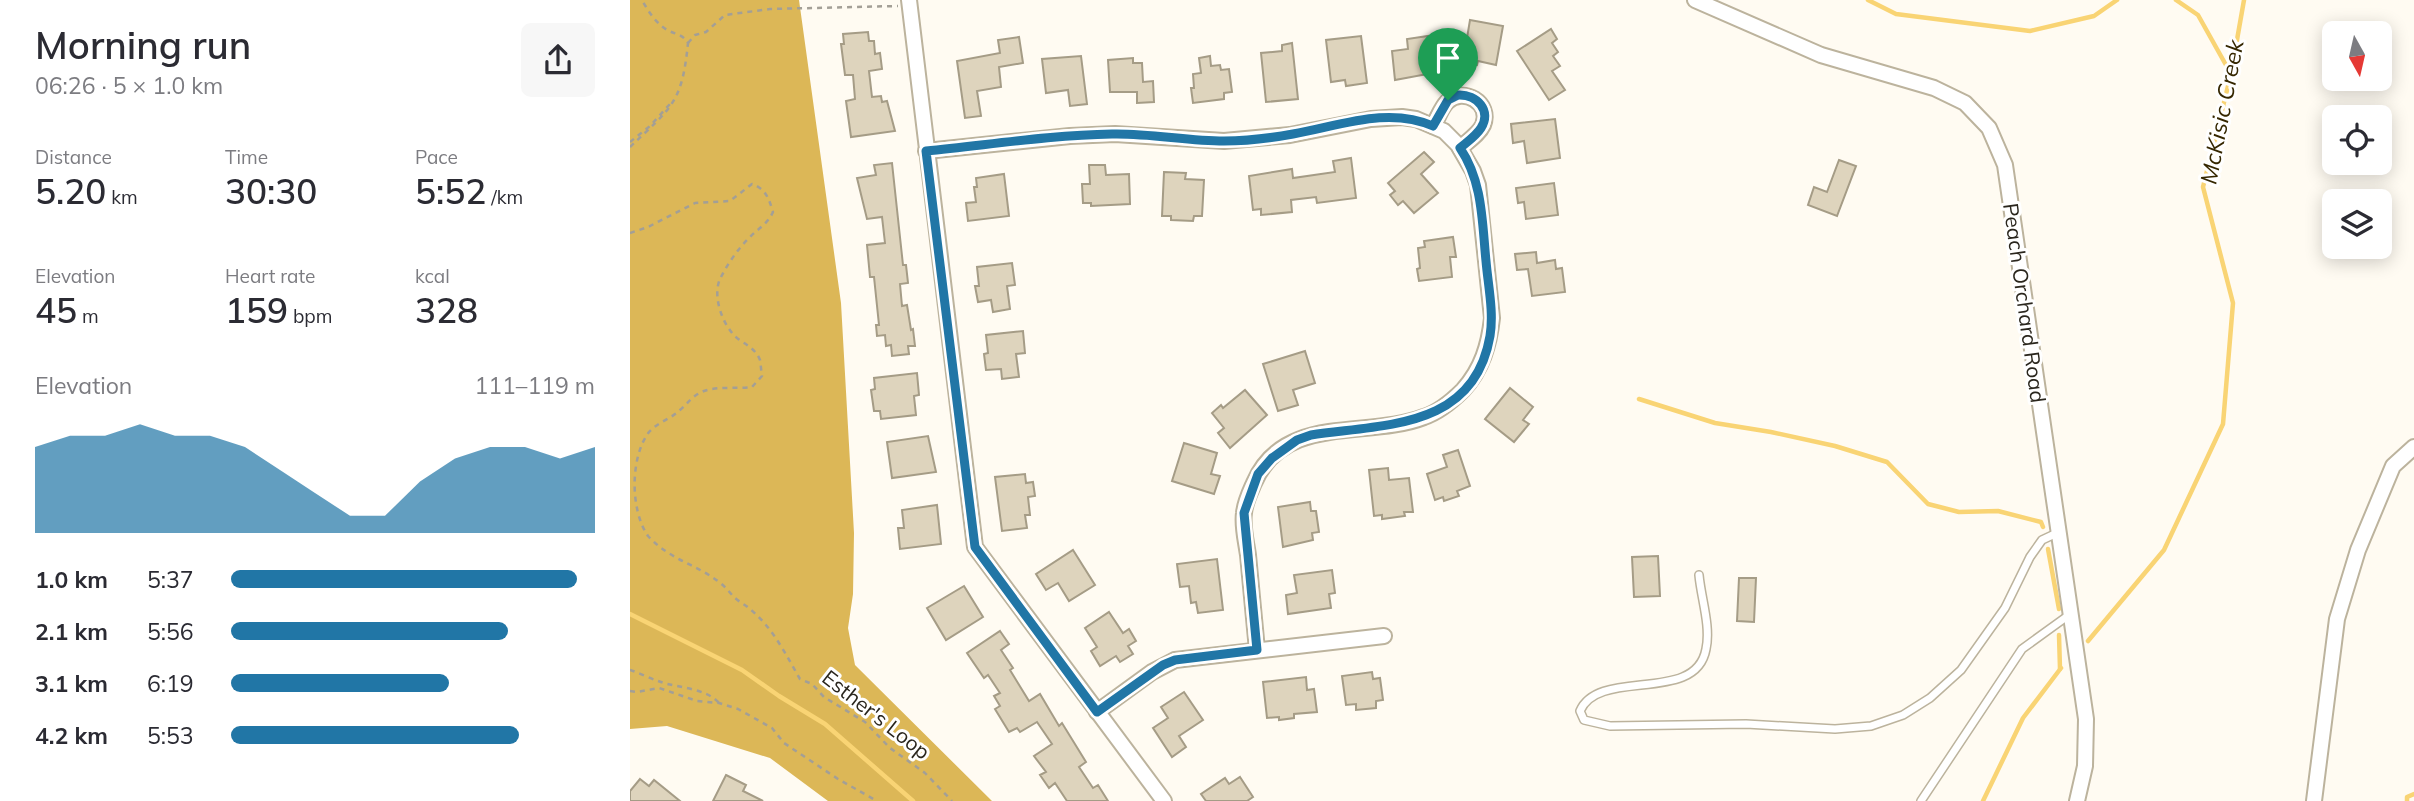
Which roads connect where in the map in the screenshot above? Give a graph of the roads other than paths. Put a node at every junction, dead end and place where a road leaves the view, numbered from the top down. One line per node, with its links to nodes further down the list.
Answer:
1 (1695, 0): 7 (street, Peach Orchard Road)
2 (909, 3): 5 (street)
3 (1433, 126): 4 (street); 4 (street); 5 (street)
4 (1460, 148): 11 (street)
5 (926, 151): 12 (street)
6 (2414, 447): 16 (street)
7 (2057, 533): 8 (lane); 9 (street, Peach Orchard Road)
8 (1699, 575)
9 (2069, 615): 14 (lane); 15 (street, Peach Orchard Road)
10 (1384, 636): 11 (street)
11 (1257, 650): 12 (street)
12 (1097, 712): 13 (street)
13 (1164, 801)
14 (1921, 801)
15 (2077, 801)
16 (2314, 801)

